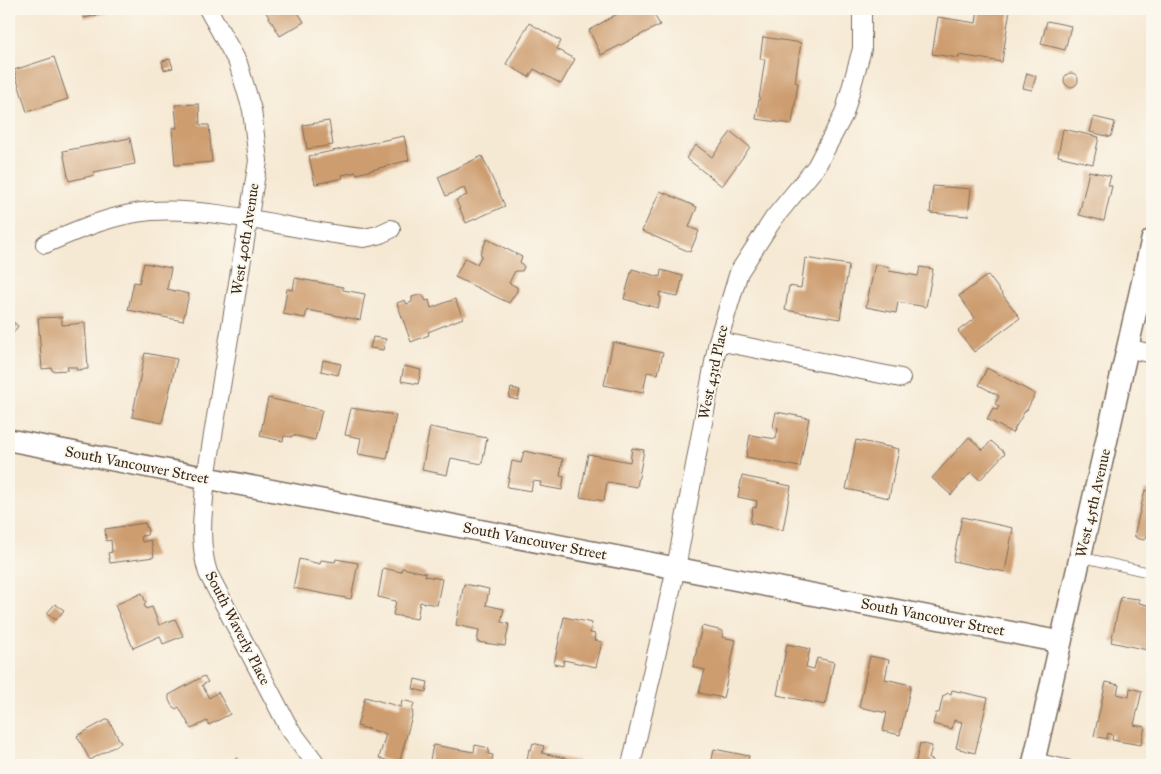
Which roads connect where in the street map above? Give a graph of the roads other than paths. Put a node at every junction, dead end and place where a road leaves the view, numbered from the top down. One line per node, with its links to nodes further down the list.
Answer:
1 (208, 9): 3 (street, West 40th Avenue)
2 (862, 9): 7 (street, West 43rd Place)
3 (249, 219): 4 (street); 6 (street); 12 (street, West 40th Avenue)
4 (391, 229)
5 (1152, 240): 8 (street, West 45th Avenue)
6 (45, 244)
7 (718, 341): 10 (street); 14 (street, West 43rd Place)
8 (1128, 348): 9 (street); 13 (street, West 45th Avenue)
9 (1152, 354)
10 (901, 378)
11 (9, 440): 12 (street, South Vancouver Street)
12 (206, 478): 14 (street, South Vancouver Street); 18 (street, South Waverly Place)
13 (1080, 557): 15 (lane); 16 (street, West 45th Avenue)
14 (676, 568): 16 (street, South Vancouver Street); 19 (street, West 43rd Place)
15 (1152, 573)
16 (1061, 642): 17 (street, West 45th Avenue)
17 (1034, 762): 20 (lane)
18 (317, 765)
19 (630, 765)
20 (1068, 765)

